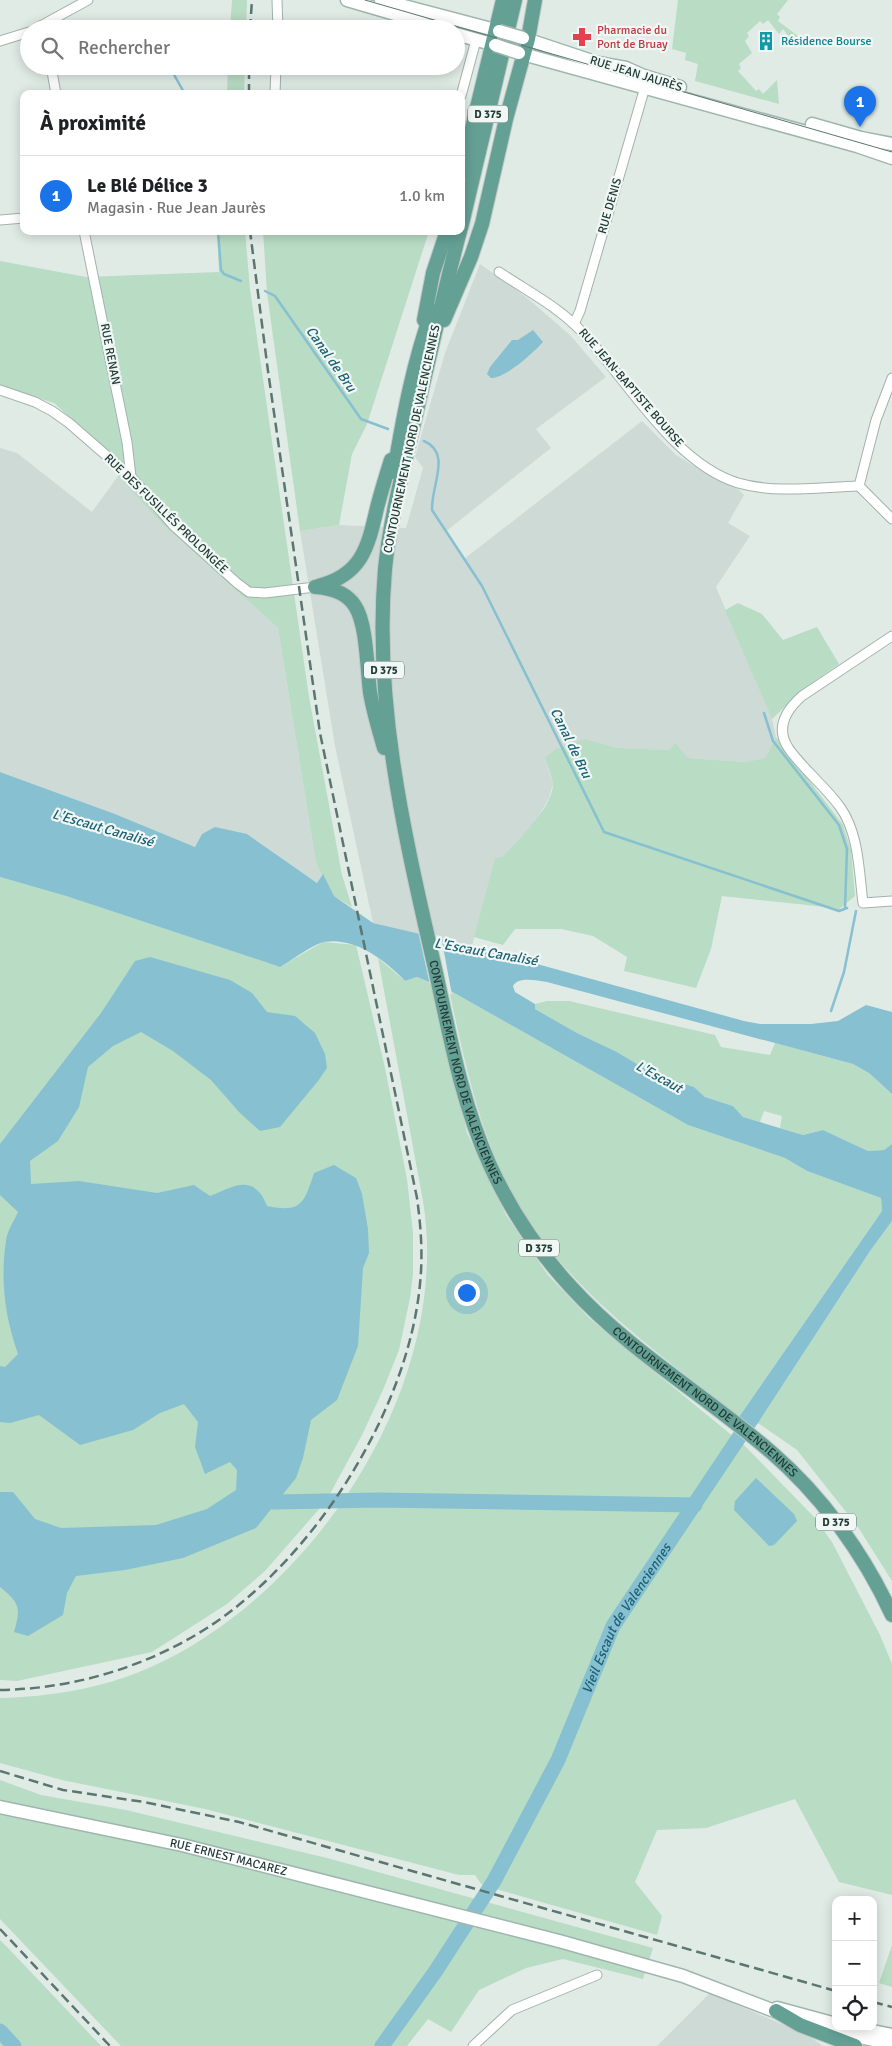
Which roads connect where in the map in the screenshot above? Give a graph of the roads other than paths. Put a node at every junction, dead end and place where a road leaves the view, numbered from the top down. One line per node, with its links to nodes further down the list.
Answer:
1 (88, 0): 8 (street)
2 (277, 0): 9 (street)
3 (347, 0): 10 (main road)
4 (381, 0): 11 (main road, RUE JEAN JAURÈS)
5 (503, 0): 13 (main road)
6 (515, 0): 30 (main road, D 375)
7 (535, 0): 16 (main road)
8 (56, 20)
9 (278, 20)
10 (416, 20)
11 (458, 20)
12 (465, 22): 13 (main road, RUE JEAN JAURÈS)
13 (497, 30): 16 (main road, RUE JEAN JAURÈS, bridge); 19 (main road)
14 (20, 34): 17 (street)
15 (465, 37): 18 (main road, RUE JEAN JAURÈS)
16 (526, 38): 20 (main road); 27 (main road, RUE JEAN JAURÈS)
17 (0, 40)
18 (476, 40): 19 (main road, RUE JEAN JAURÈS); 26 (street)
19 (493, 45): 20 (main road, RUE JEAN JAURÈS, bridge); 28 (main road)
20 (521, 53): 23 (main road, RUE JEAN JAURÈS); 39 (main road)
21 (53, 75): 24 (street)
22 (276, 75): 25 (street)
23 (645, 87): 29 (main road, RUE JEAN JAURÈS); 38 (street, RUE DENIS)
24 (55, 90)
25 (275, 90)
26 (463, 90)
27 (892, 144)
28 (465, 158)
29 (892, 158)
30 (465, 211)
31 (20, 218): 32 (street)
32 (0, 220)
33 (85, 235): 44 (street, RUE RENAN)
34 (446, 235): 40 (main road)
35 (459, 235): 36 (main road, CONTOURNEMENT NORD DE VALENCIENNES / D 375)
36 (455, 252): 39 (main road, CONTOURNEMENT NORD DE VALENCIENNES / D 375); 40 (main road)
37 (499, 272): 38 (street, RUE JEAN-BAPTISTE BOURSE)
38 (574, 324): 45 (street, RUE JEAN-BAPTISTE BOURSE)
39 (431, 348): 47 (main road, CONTOURNEMENT NORD DE VALENCIENNES / D 375)
40 (418, 354): 43 (main road)
41 (892, 378): 45 (street)
42 (0, 390): 44 (street, RUE DES FUSILLÉS PROLONGÉE)
43 (405, 408): 47 (main road); 48 (main road)
44 (131, 477): 48 (street, RUE DES FUSILLÉS PROLONGÉE)
45 (859, 486): 46 (street)
46 (892, 519)
47 (389, 540): 50 (main road, CONTOURNEMENT NORD DE VALENCIENNES / D 375)
48 (315, 587): 50 (main road)
49 (892, 636): 51 (street)
50 (400, 800): 52 (main road, CONTOURNEMENT NORD DE VALENCIENNES / D 375)
51 (892, 901)
52 (892, 1615)
53 (0, 1807): 55 (main road, RUE ERNEST MACAREZ)
54 (597, 1975): 61 (street)
55 (746, 1999): 56 (main road); 57 (main road)
56 (776, 2011): 60 (main road); 62 (main road)
57 (832, 2023)
58 (872, 2031): 59 (main road)
59 (892, 2035)
60 (892, 2044)
61 (473, 2046)
62 (855, 2046)

